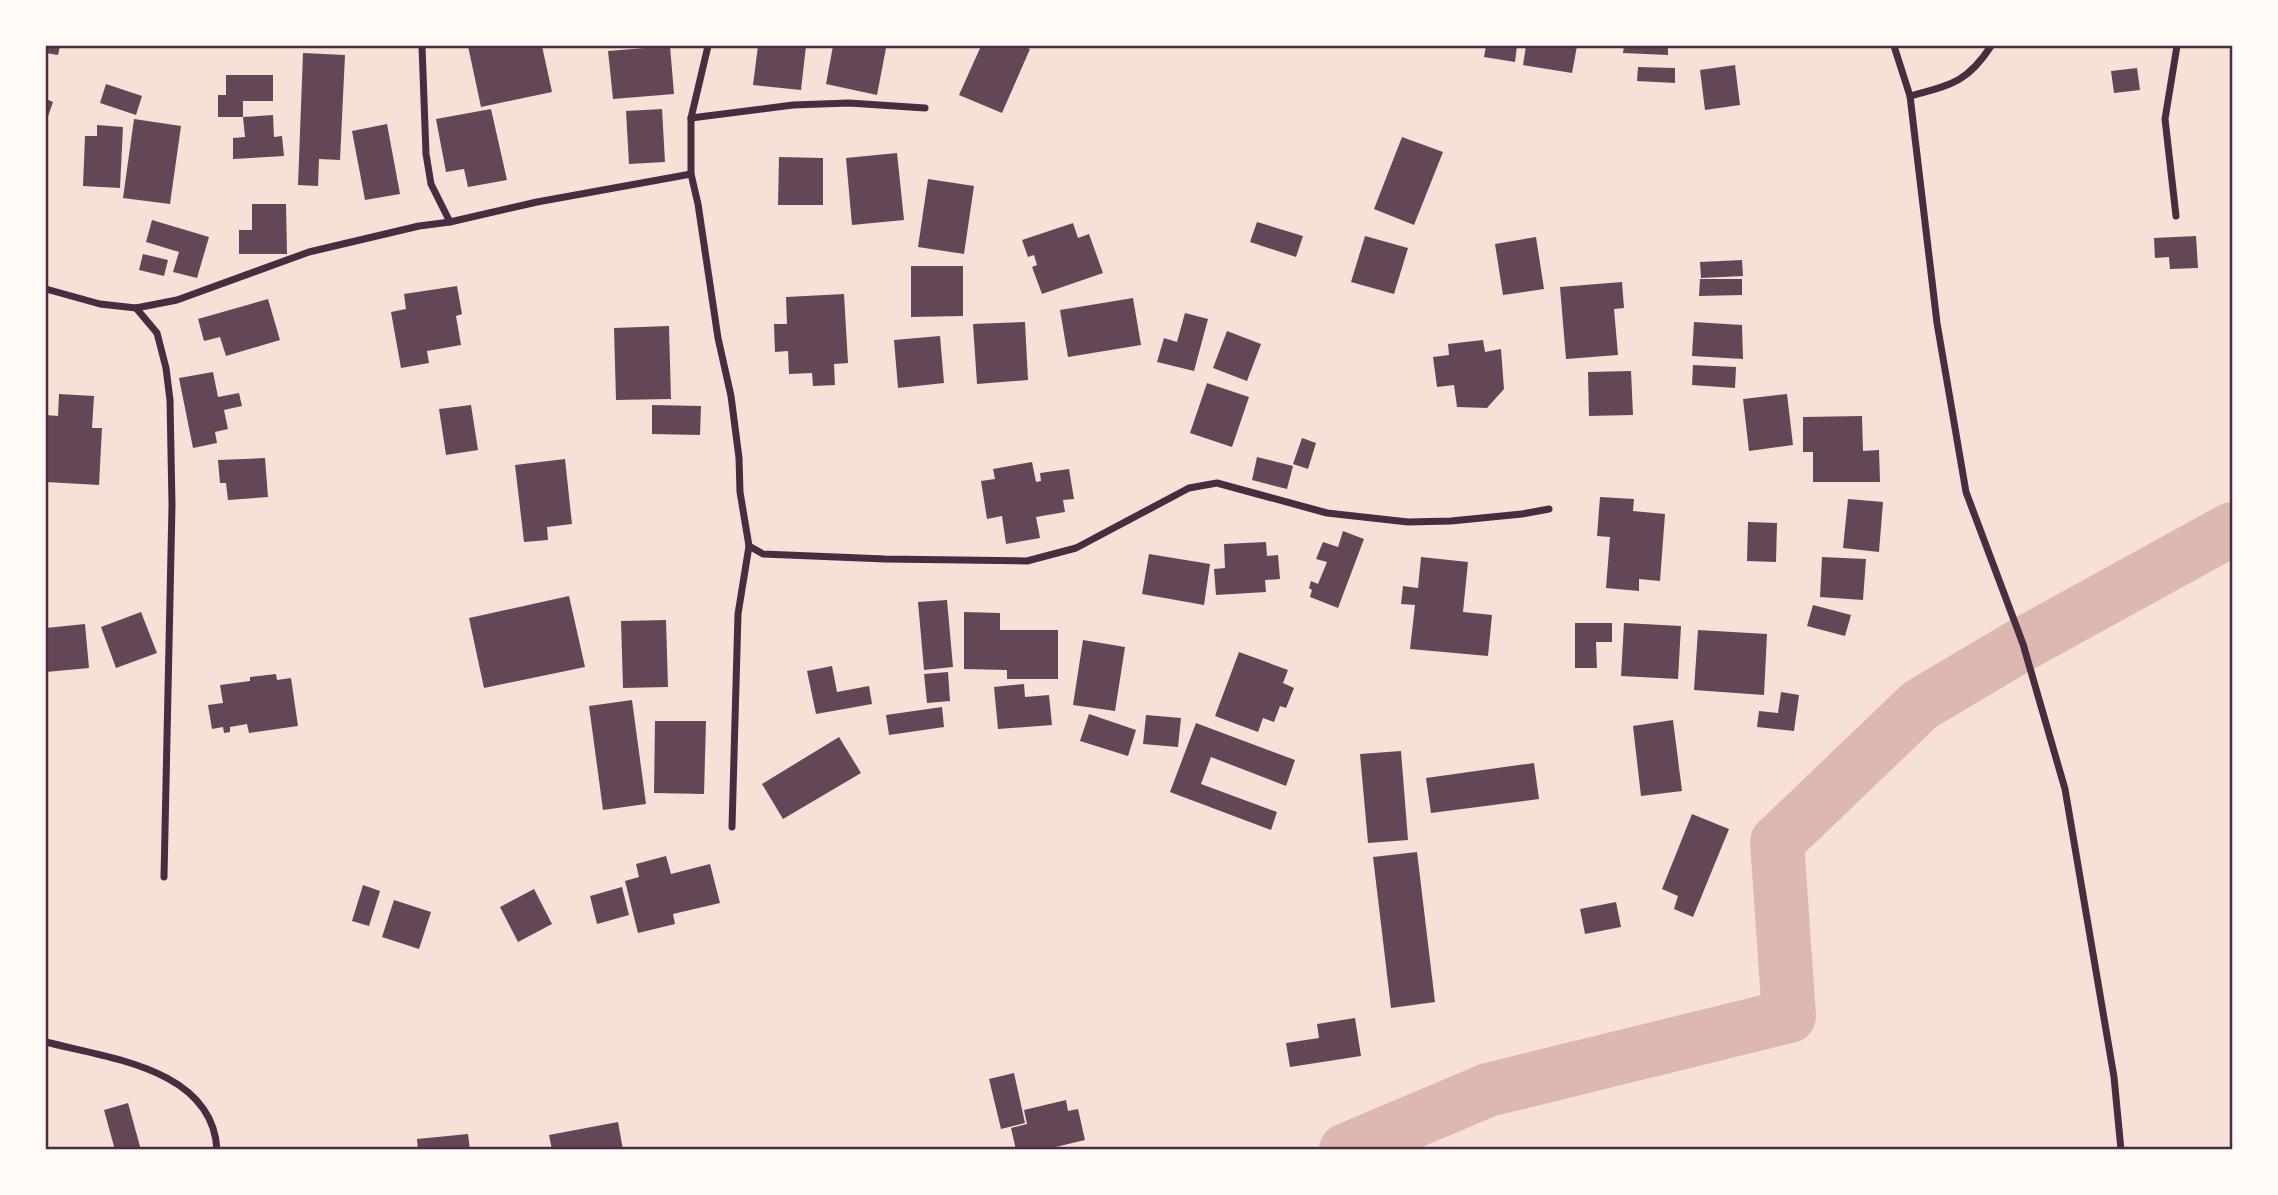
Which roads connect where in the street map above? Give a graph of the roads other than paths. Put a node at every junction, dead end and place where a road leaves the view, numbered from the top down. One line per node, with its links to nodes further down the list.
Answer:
1 (422, 46): 11 (street)
2 (708, 46): 8 (street)
3 (1894, 46): 6 (street)
4 (1991, 46): 6 (street)
5 (2177, 46): 10 (street)
6 (1910, 96): 20 (street)
7 (925, 108): 8 (street)
8 (691, 118): 9 (street)
9 (691, 174): 11 (street); 15 (street)
10 (2176, 216)
11 (450, 222): 13 (street)
12 (46, 289): 13 (street)
13 (136, 307): 17 (street)
14 (1549, 509): 15 (street)
15 (749, 546): 16 (street)
16 (732, 827)
17 (164, 877)
18 (46, 1042): 19 (street)
19 (218, 1150)
20 (2121, 1150)

